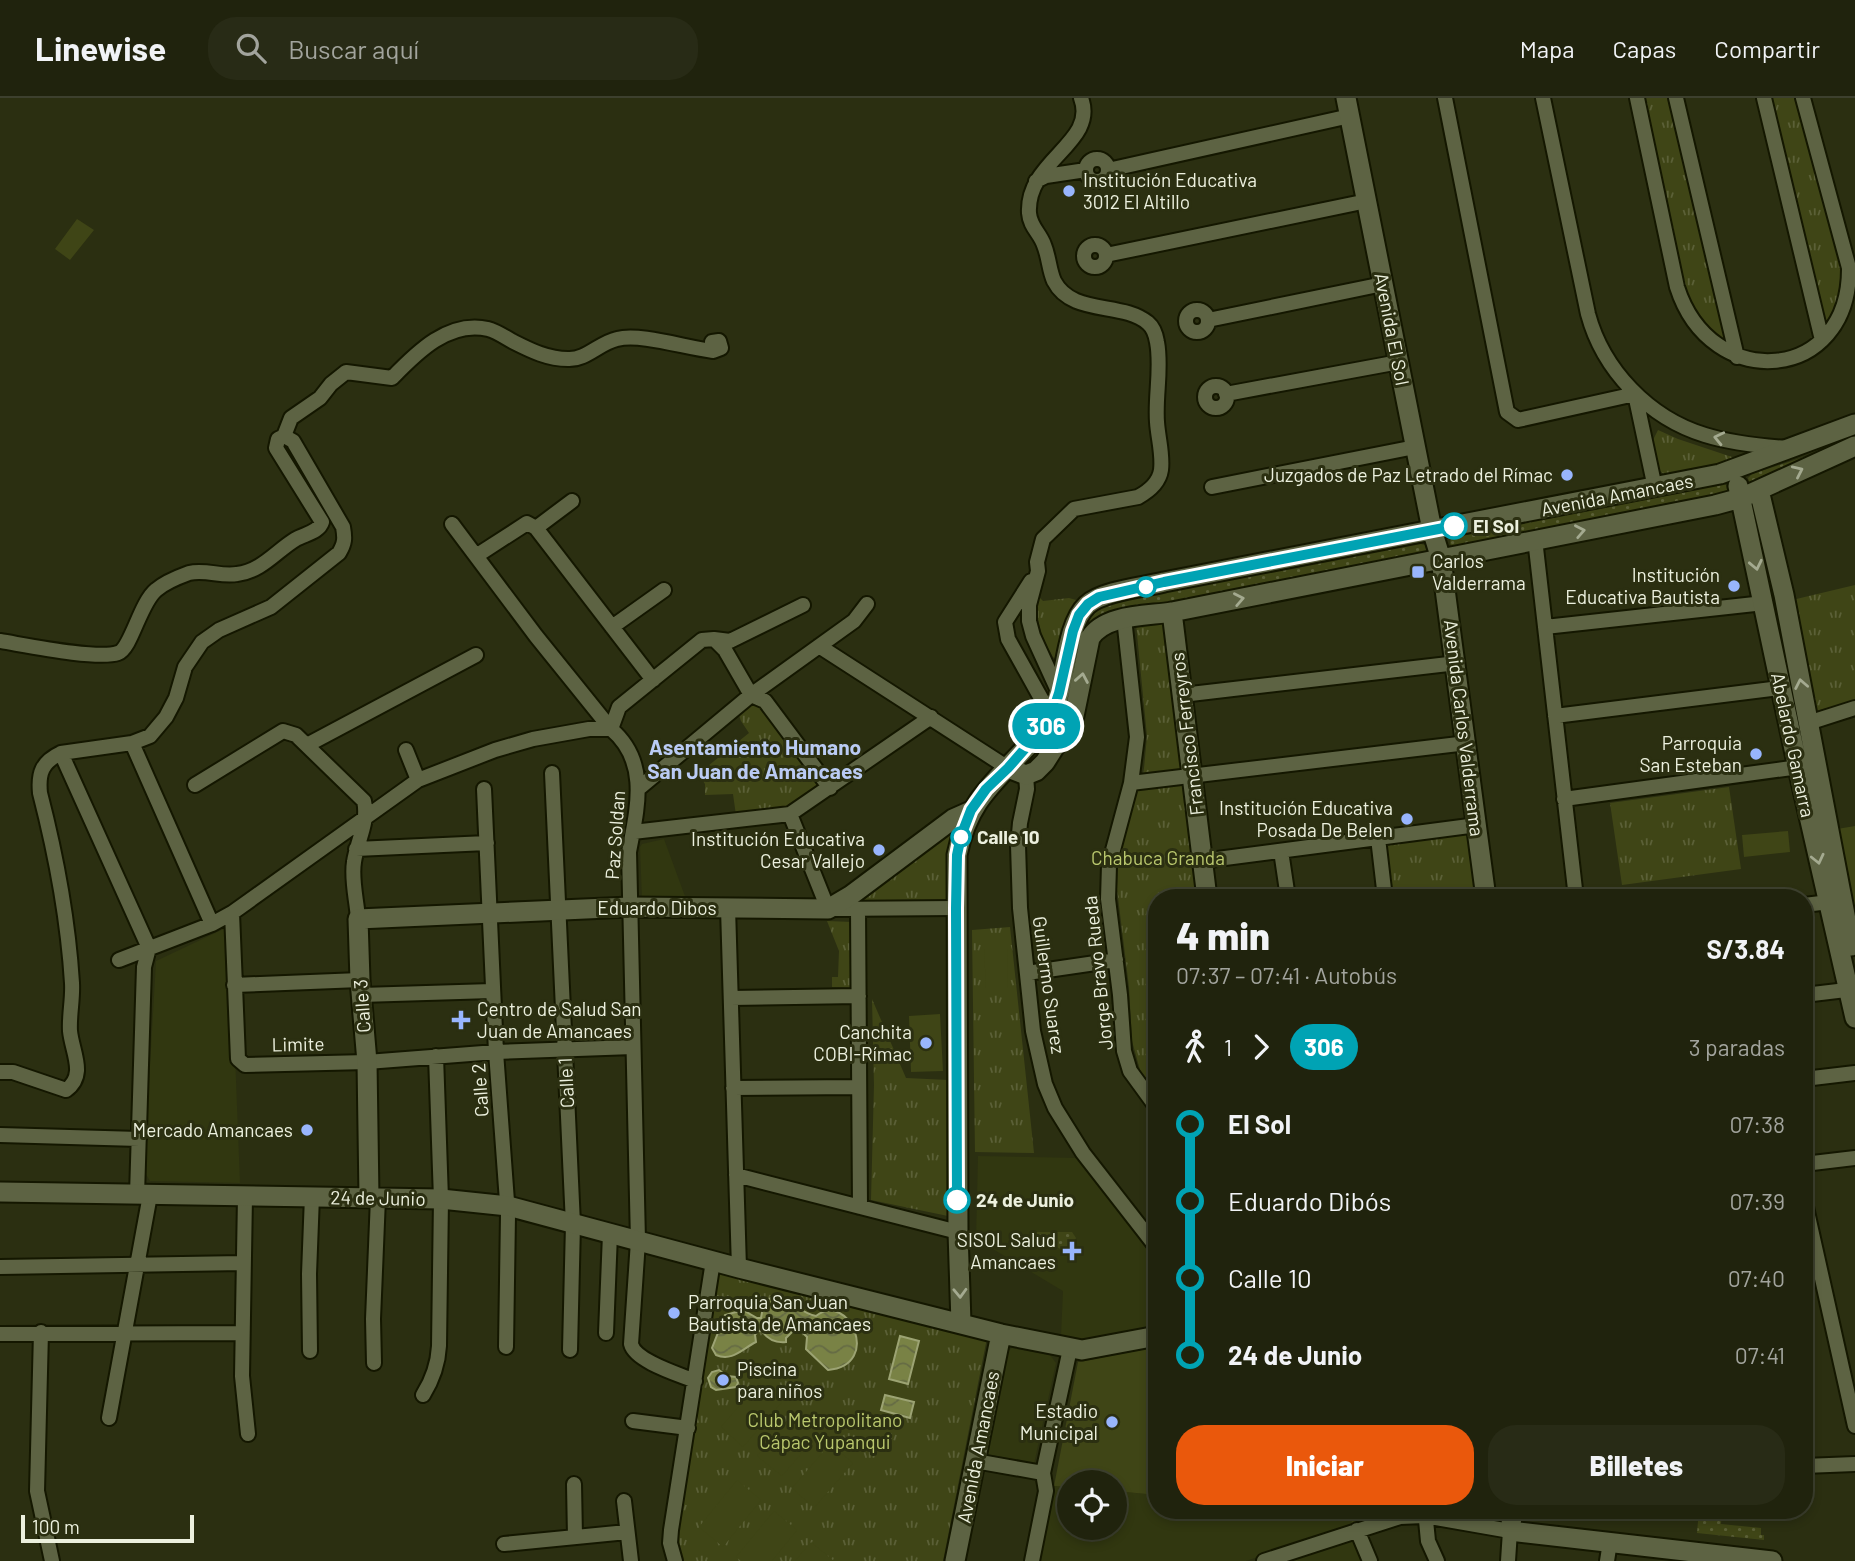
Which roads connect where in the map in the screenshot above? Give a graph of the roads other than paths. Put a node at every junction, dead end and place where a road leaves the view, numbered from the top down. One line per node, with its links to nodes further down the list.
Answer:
1 (1081, 98): 9 (street)
2 (1446, 98): 19 (street)
3 (1543, 98): 19 (street)
4 (1637, 98): 16 (street)
5 (1676, 98): 16 (street)
6 (1764, 98): 14 (street)
7 (1803, 98): 14 (street)
8 (1348, 107): 9 (street); 10 (street, Avenida El Sol)
9 (1037, 181): 36 (street)
10 (1367, 201): 11 (street); 12 (street, Avenida El Sol)
11 (1106, 254)
12 (1383, 284): 13 (street); 17 (street, Avenida El Sol)
13 (1208, 320)
14 (1822, 340): 16 (street)
15 (713, 351): 21 (street)
16 (1737, 357)
17 (1399, 362): 18 (street); 23 (street, Avenida El Sol)
18 (1226, 394)
19 (1636, 394): 24 (street, one-way to 19); 27 (street)
20 (1855, 424): 24 (street, Avenida Amancaes)
21 (284, 436): 46 (street); 60 (street)
22 (1855, 446): 28 (street, Avenida Amancaes, one-way to 22)
23 (1415, 447): 26 (street); 32 (street, Avenida El Sol)
24 (1787, 448): 25 (street, Avenida Amancaes)
25 (1733, 471): 27 (street, Avenida Amancaes); 28 (street, Abelardo Gamarra)
26 (1212, 487)
27 (1655, 488): 32 (street, Avenida Amancaes)
28 (1750, 494): 33 (street, Avenida Amancaes, one-way to 28); 38 (street, Abelardo Gamarra, one-way to 38); 58 (street, Abelardo Gamarra, one-way to 28)
29 (572, 500): 31 (street)
30 (452, 524): 34 (street, Paz Soldan)
31 (536, 528): 34 (street); 43 (street)
32 (1432, 530): 35 (street, Avenida El Sol); 52 (street, Avenida Amancaes)
33 (1535, 539): 35 (street, Avenida Amancaes); 44 (street)
34 (476, 556): 59 (street, Paz Soldan)
35 (1441, 559): 41 (street, Avenida Amancaes, one-way to 35); 49 (street, Avenida Carlos Valderrama)
36 (1038, 571): 52 (street); 64 (street)
37 (664, 590): 43 (street)
38 (1764, 603): 44 (street); 51 (street, Abelardo Gamarra)
39 (867, 604): 47 (street)
40 (803, 605): 45 (street)
41 (1172, 612): 42 (street, Avenida Amancaes); 54 (street, Francisco Ferreyros)
42 (1124, 618): 67 (street, Avenida Amancaes, one-way to 42); 71 (street, Jorge Bravo Rueda)
43 (612, 627): 50 (street)
44 (1545, 627): 56 (street)
45 (714, 639): 50 (street); 53 (street)
46 (0, 641)
47 (820, 646): 53 (street); 57 (street)
48 (476, 655): 62 (street)
49 (1457, 663): 54 (street); 61 (street, Avenida Carlos Valderrama)
50 (653, 680): 59 (street)
51 (1780, 688): 56 (street); 66 (street, Abelardo Gamarra)
52 (1059, 693): 64 (street, Avenida Amancaes)
53 (751, 695): 73 (street); 75 (street)
54 (1182, 695): 69 (street, Francisco Ferreyros)
55 (1855, 708): 58 (street)
56 (1555, 716): 76 (street)
57 (931, 717): 67 (street); 73 (street)
58 (1808, 723): 66 (street, Abelardo Gamarra)
59 (611, 729): 70 (street); 75 (street, Paz Soldan)
60 (132, 743): 65 (street); 103 (street)
61 (1466, 743): 69 (street); 80 (street, Avenida Carlos Valderrama)
62 (307, 745): 72 (street); 79 (street)
63 (406, 750): 70 (street)
64 (1023, 751): 67 (street, Avenida Amancaes)
65 (61, 754): 104 (street); 122 (street)
66 (1807, 766): 76 (street); 92 (street, Abelardo Gamarra)
67 (1017, 772): 77 (street, Avenida Amancaes); 108 (street, Guillermo Suarez)
68 (552, 774): 99 (street, Calle 1)
69 (1192, 775): 71 (street); 86 (street, Francisco Ferreyros)
70 (418, 780): 79 (street)
71 (1131, 783): 106 (street, Jorge Bravo Rueda)
72 (195, 785)
73 (830, 788): 78 (street)
74 (484, 789): 83 (street, Calle 2)
75 (638, 789): 81 (street, Paz Soldan)
76 (1564, 799): 91 (street)
77 (971, 810): 96 (street, Avenida Amancaes); 97 (street)
78 (790, 814): 81 (street); 97 (street)
79 (367, 816): 84 (street, Calle 3); 100 (street)
80 (1477, 825): 82 (street); 90 (street, Avenida Carlos Valderrama)
81 (633, 832): 94 (street, Paz Soldan)
82 (1378, 838): 85 (street); 89 (street)
83 (486, 843): 84 (street); 101 (street, Calle 2)
84 (356, 849): 102 (street, Calle 3)
85 (1282, 851): 86 (street); 88 (street)
86 (1202, 861): 87 (street, Francisco Ferreyros)
87 (1206, 889)
88 (1287, 889)
89 (1384, 889)
90 (1485, 889)
91 (1575, 889)
92 (1835, 902): 93 (street); 107 (street, Abelardo Gamarra); 111 (street, Abelardo Gamarra)
93 (1813, 904)
94 (630, 907): 95 (street, Eduardo Dibos); 99 (street, Eduardo Dibos); 117 (street, Paz Soldan)
95 (728, 908): 97 (street, Eduardo Dibos); 115 (street)
96 (956, 908): 98 (street, Eduardo Dibos); 142 (street, Avenida Amancaes)
97 (828, 909): 98 (street, Eduardo Dibos)
98 (858, 909): 114 (street)
99 (559, 910): 101 (street, Eduardo Dibos); 118 (street, Calle 1)
100 (232, 913): 103 (street); 109 (street, Limite)
101 (490, 913): 102 (street, Eduardo Dibos); 112 (street, Calle 2)
102 (358, 919): 110 (street, Calle 3)
103 (212, 924): 104 (street)
104 (149, 948): 105 (street); 129 (street)
105 (119, 960)
106 (1115, 960): 108 (street); 127 (street, Jorge Bravo Rueda)
107 (1855, 968)
108 (1027, 974): 144 (street, Guillermo Suarez)
109 (234, 985): 110 (street); 121 (street, Limite)
110 (360, 987): 112 (street); 121 (street, Calle 3)
111 (1852, 990): 113 (street); 116 (street, Abelardo Gamarra)
112 (492, 991): 119 (street, Calle 2)
113 (1813, 994)
114 (859, 996): 115 (street); 125 (street)
115 (731, 998): 126 (street)
116 (1855, 1018)
117 (633, 1047): 118 (street, Limite); 145 (street, Paz Soldan)
118 (565, 1049): 119 (street, Limite); 141 (street, Calle 1)
119 (496, 1052): 120 (street, Limite); 139 (street, Calle 2)
120 (436, 1056): 121 (street, Limite); 138 (street)
121 (367, 1062): 137 (street, Calle 3)
122 (0, 1072)
123 (1855, 1073): 124 (street)
124 (1813, 1078)
125 (859, 1087): 126 (street); 140 (street)
126 (733, 1088): 132 (street)
127 (1148, 1096)
128 (0, 1135): 129 (street)
129 (139, 1139): 134 (street)
130 (1855, 1157): 131 (street)
131 (1813, 1163)
132 (736, 1175): 140 (street); 151 (street)
133 (0, 1192): 134 (street, 24 de Junio)
134 (144, 1195): 135 (street, 24 de Junio); 147 (street)
135 (245, 1196): 136 (street, 24 de Junio); 148 (street)
136 (312, 1196): 137 (street, 24 de Junio); 163 (street)
137 (374, 1198): 138 (street, 24 de Junio); 164 (street, Calle 3)
138 (441, 1199): 139 (street, 24 de Junio); 166 (street)
139 (508, 1206): 141 (street, 24 de Junio); 160 (street, Calle 2)
140 (860, 1207): 142 (street)
141 (573, 1224): 143 (street, 24 de Junio); 162 (street, Calle 1)
142 (958, 1232): 152 (street, Avenida Amancaes, one-way to 152)
143 (610, 1234): 145 (street, 24 de Junio); 156 (street)
144 (1148, 1234)
145 (638, 1241): 146 (street, 24 de Junio); 165 (street, Paz Soldan)
146 (713, 1261): 151 (street, 24 de Junio); 165 (street)
147 (138, 1264): 148 (street); 150 (street); 153 (street)
148 (243, 1264): 155 (street)
149 (1813, 1266): 169 (street)
150 (0, 1267)
151 (739, 1268): 152 (street, 24 de Junio)
152 (961, 1323): 158 (street, 24 de Junio)
153 (125, 1331): 154 (street); 155 (street); 167 (street)
154 (41, 1332): 157 (street); 188 (street)
155 (242, 1333): 171 (street)
156 (606, 1333)
157 (0, 1334)
158 (1000, 1334): 161 (street, 24 de Junio); 172 (street, Avenida Amancaes)
159 (1148, 1338): 161 (street, 24 de Junio)
160 (506, 1347)
161 (1070, 1349): 175 (street)
162 (570, 1350)
163 (310, 1351)
164 (374, 1363)
165 (695, 1381): 170 (street)
166 (423, 1395)
167 (110, 1418)
168 (633, 1421): 170 (street)
169 (1855, 1426)
170 (688, 1428): 190 (street)
171 (248, 1434)
172 (975, 1461): 175 (street); 191 (street, Avenida Amancaes)
173 (1855, 1464): 174 (street)
174 (1813, 1466)
175 (1043, 1473): 192 (street)
176 (574, 1484): 185 (street)
177 (624, 1501): 184 (street)
178 (1394, 1519): 182 (street)
179 (1425, 1519): 195 (street)
180 (1453, 1519): 183 (street)
181 (1512, 1519): 183 (street)
182 (1357, 1530): 193 (street); 194 (street)
183 (1510, 1531): 187 (street); 196 (street)
184 (627, 1532): 185 (street); 189 (street)
185 (575, 1537): 186 (street)
186 (504, 1544)
187 (1608, 1551): 197 (street)
188 (52, 1561)
189 (632, 1561)
190 (674, 1561)
191 (955, 1561)
192 (1032, 1561)
193 (1264, 1561)
194 (1370, 1561)
195 (1437, 1561)
196 (1508, 1561)
197 (1772, 1561)

